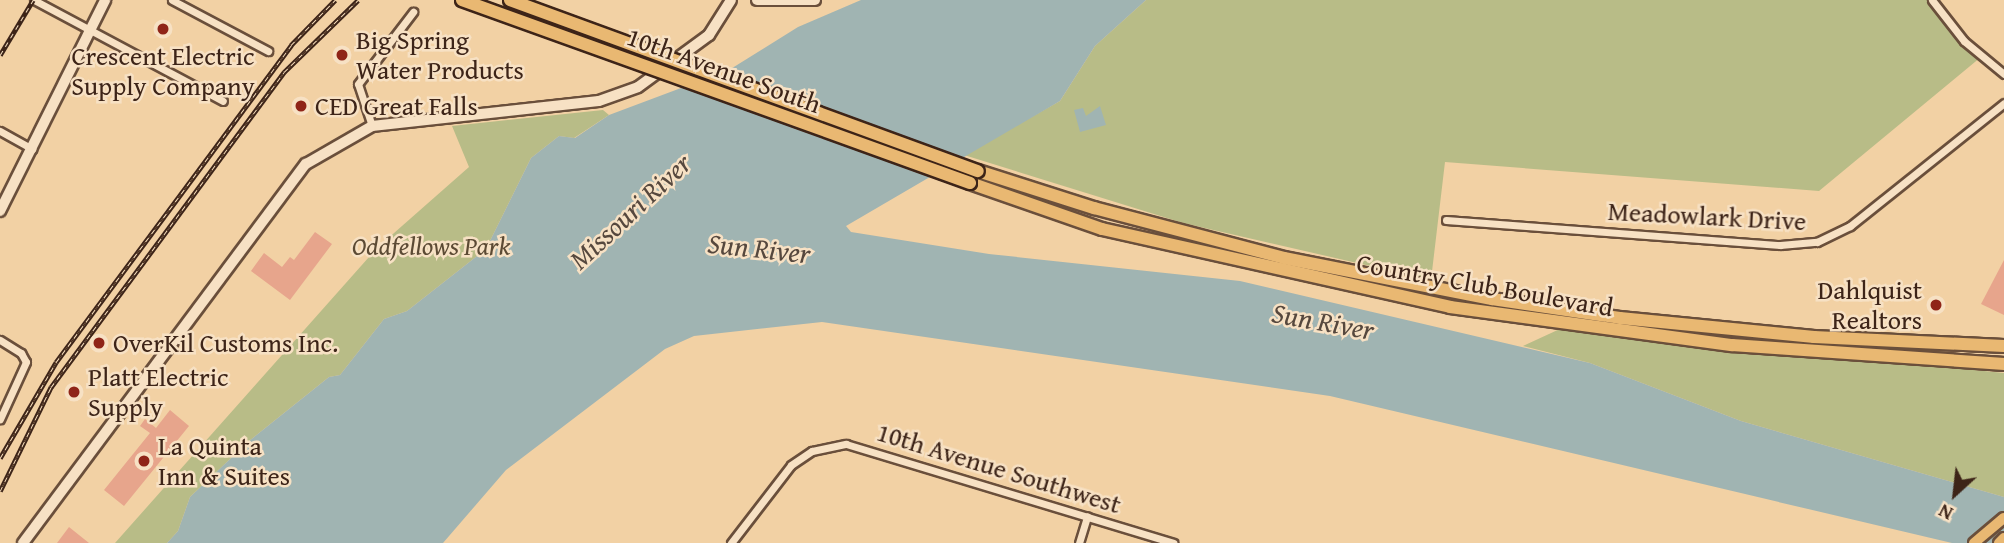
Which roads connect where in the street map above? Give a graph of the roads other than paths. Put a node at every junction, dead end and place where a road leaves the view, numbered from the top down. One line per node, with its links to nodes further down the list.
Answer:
1 (34, 0): 11 (street)
2 (105, 0): 11 (main road)
3 (172, 0): 12 (street)
4 (461, 0): 20 (highway, 10th Avenue South, bridge)
5 (510, 0): 19 (highway, 10th Avenue South, bridge)
6 (731, 0): 16 (main road)
7 (757, 0): 8 (main road)
8 (815, 0)
9 (1932, 0): 13 (street)
10 (413, 12): 16 (street)
11 (93, 31): 14 (street); 18 (main road)
12 (268, 51)
13 (2004, 74)
14 (223, 101)
15 (2004, 103): 22 (street, Meadowlark Drive)
16 (372, 126): 30 (main road)
17 (0, 131): 18 (street)
18 (32, 149): 21 (main road)
19 (978, 171): 24 (highway, Country Club Boulevard)
20 (971, 183): 25 (highway, Country Club Boulevard)
21 (0, 211)
22 (1446, 220)
23 (0, 340): 26 (street)
24 (2004, 346)
25 (2004, 364)
26 (0, 419)
27 (1087, 516): 31 (street, 10th Avenue Southwest); 32 (street); 33 (street, 10th Avenue Southwest)
28 (2004, 518): 34 (main road)
29 (2004, 538): 35 (main road)
30 (23, 543)
31 (731, 543)
32 (1079, 543)
33 (1173, 543)
34 (1974, 543)
35 (1998, 543)

